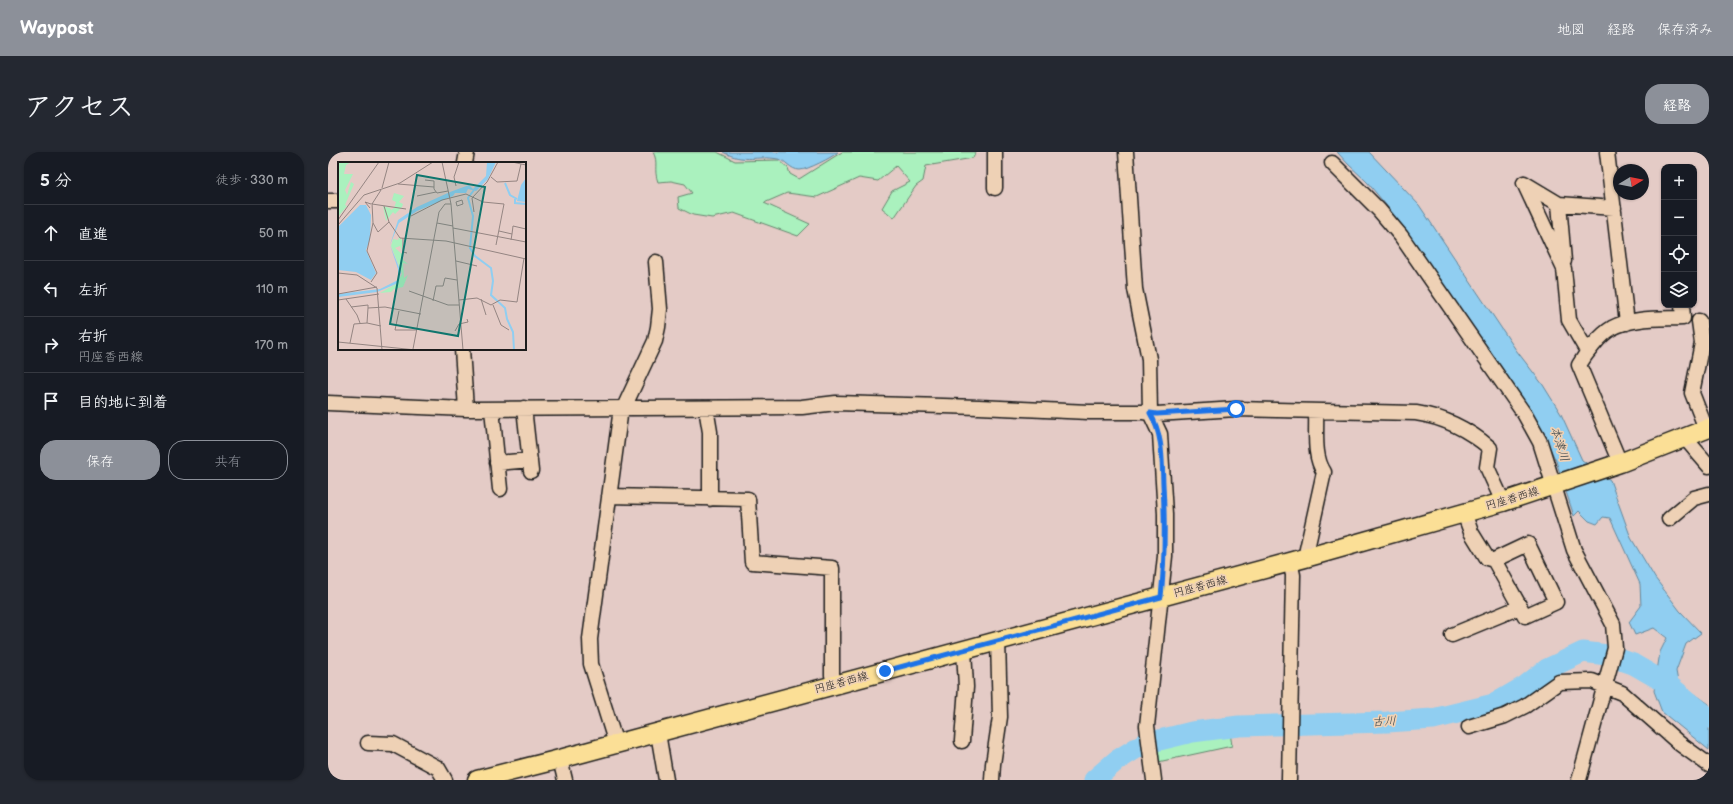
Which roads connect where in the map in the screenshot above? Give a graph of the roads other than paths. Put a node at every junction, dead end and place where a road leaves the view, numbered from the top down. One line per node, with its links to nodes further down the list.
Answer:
1 (467, 152): 5 (street)
2 (995, 152): 7 (street)
3 (1126, 152): 24 (street)
4 (1607, 152): 9 (street)
5 (465, 162)
6 (1332, 163): 30 (street)
7 (996, 188)
8 (1559, 204): 9 (street); 11 (street); 11 (street)
9 (1614, 208): 14 (street)
10 (656, 262): 22 (street)
11 (1564, 269): 16 (street)
12 (1683, 311): 13 (street); 14 (street)
13 (1704, 320): 25 (street)
14 (1627, 323): 16 (street)
15 (462, 350): 20 (street)
16 (1587, 351): 28 (street)
17 (328, 403): 20 (street)
18 (524, 408): 21 (street); 22 (street); 27 (street)
19 (706, 408): 22 (street); 24 (street); 34 (street)
20 (466, 409): 21 (street)
21 (492, 409): 27 (street)
22 (623, 409): 33 (street)
23 (1316, 412): 24 (street); 35 (street); 38 (street)
24 (1150, 413): 40 (street)
25 (1707, 428): 26 (main road, 円座香西線)
26 (1685, 438): 28 (main road, 円座香西線); 29 (street)
27 (498, 463): 31 (street)
28 (1620, 463): 30 (main road, 円座香西線)
29 (1709, 466)
30 (1555, 485): 35 (main road, 円座香西線); 45 (street)
31 (500, 489)
32 (1709, 494): 37 (street)
33 (609, 496): 34 (street); 51 (street)
34 (710, 498): 46 (street)
35 (1503, 502): 36 (main road, 円座香西線)
36 (1464, 513): 38 (main road, 円座香西線); 39 (street)
37 (1669, 519)
38 (1298, 560): 40 (main road, 円座香西線); 60 (street)
39 (1494, 560): 41 (street); 41 (street)
40 (1161, 597): 43 (main road, 円座香西線); 59 (street)
41 (1520, 607): 42 (street)
42 (1452, 635)
43 (998, 640): 44 (main road, 円座香西線); 58 (street)
44 (964, 650): 46 (main road, 円座香西線); 49 (street)
45 (1604, 682): 47 (street); 53 (street); 61 (street)
46 (835, 684): 48 (main road, 円座香西線)
47 (1469, 727)
48 (658, 733): 51 (main road, 円座香西線); 57 (street)
49 (962, 741)
50 (368, 744): 54 (street)
51 (616, 744): 52 (main road, 円座香西線)
52 (560, 759): 55 (main road, 円座香西線); 56 (street)
53 (1709, 765)
54 (445, 780)
55 (477, 780)
56 (565, 780)
57 (666, 780)
58 (992, 780)
59 (1154, 780)
60 (1289, 780)
61 (1579, 780)

